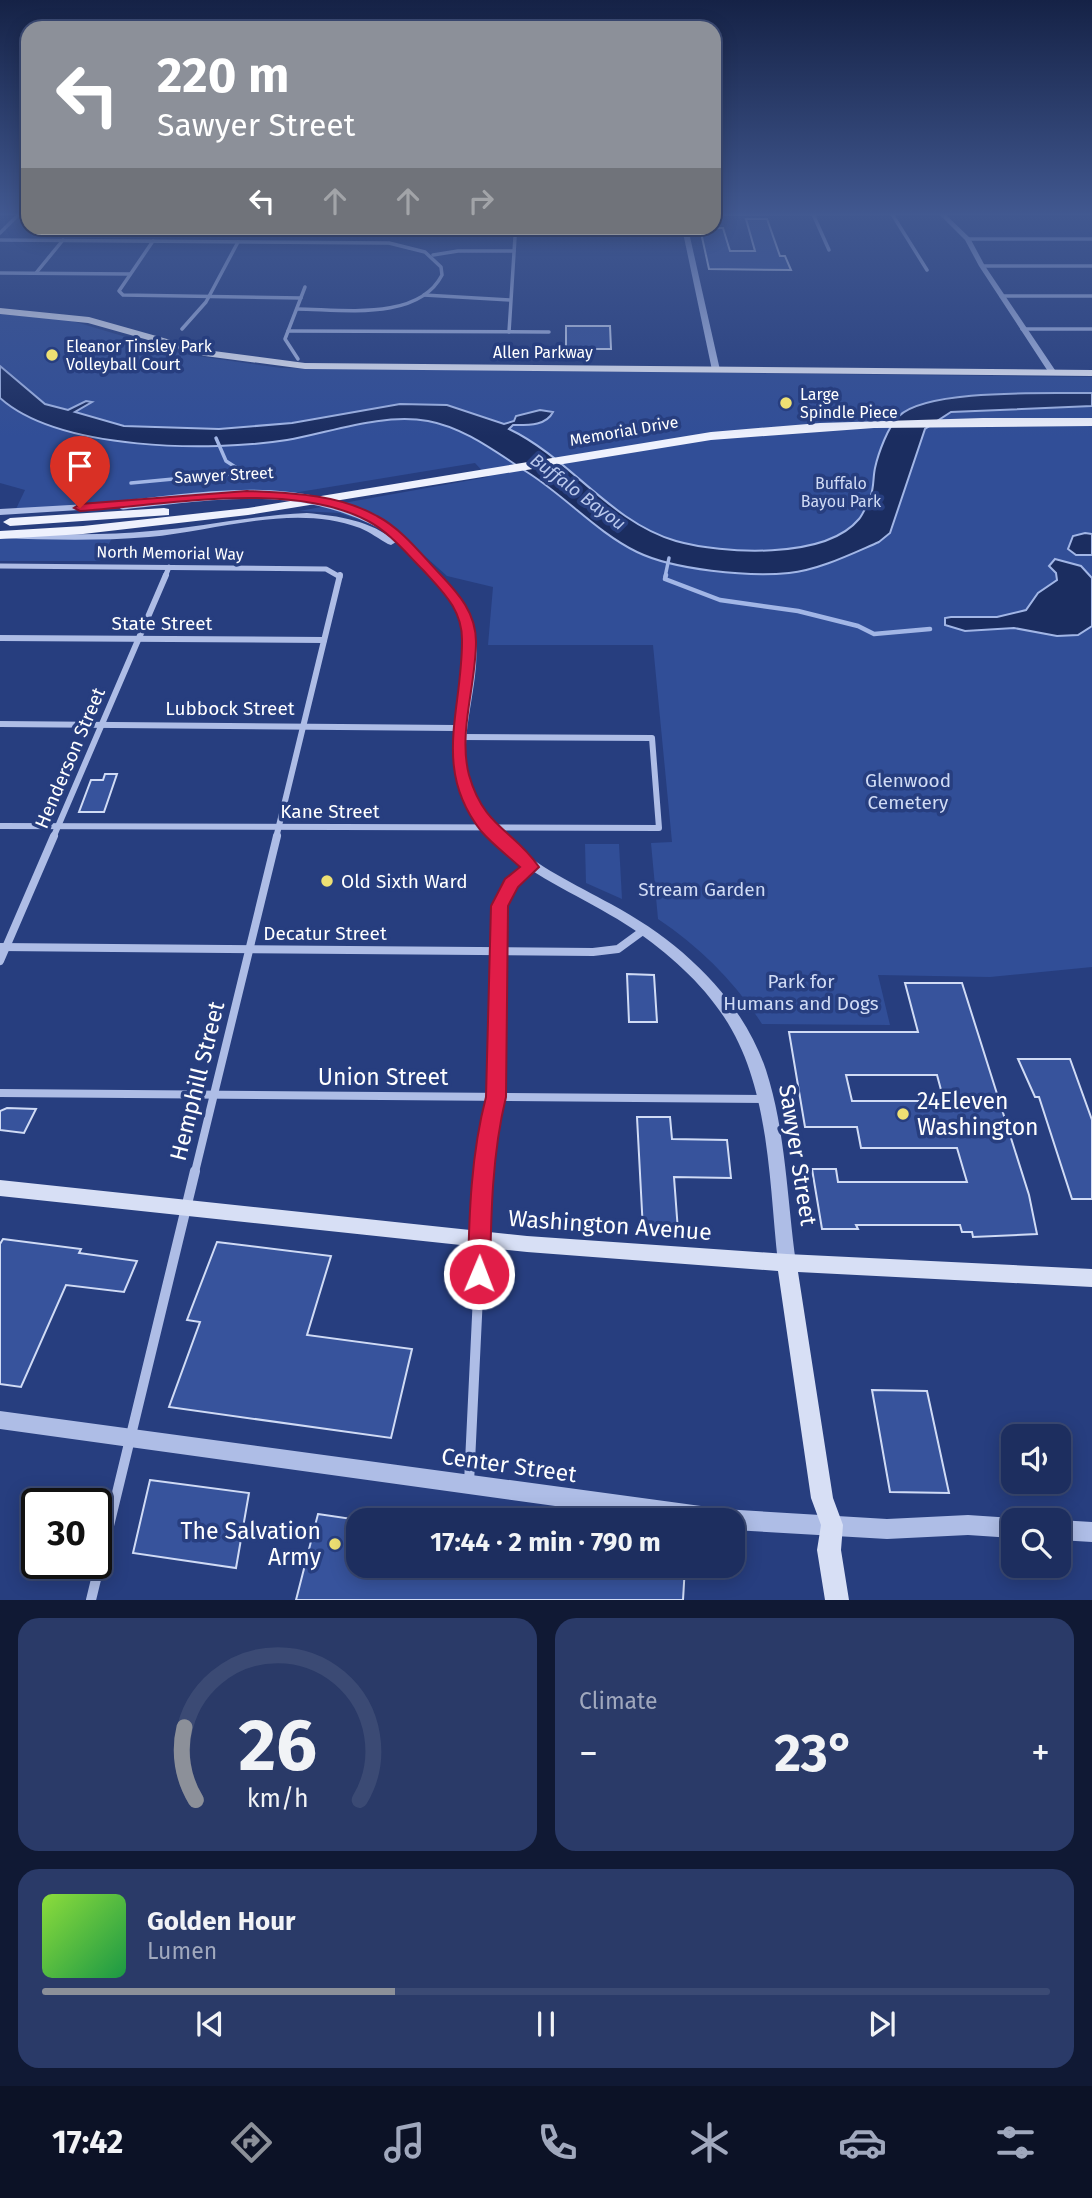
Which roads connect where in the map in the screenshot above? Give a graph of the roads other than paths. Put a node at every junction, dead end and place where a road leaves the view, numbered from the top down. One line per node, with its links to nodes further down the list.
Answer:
1 (305, 287): 12 (street)
2 (120, 288): 11 (street)
3 (214, 288): 11 (street)
4 (433, 288): 8 (street)
5 (511, 288): 13 (street)
6 (698, 288): 25 (street)
7 (996, 288): 9 (street)
8 (424, 295): 13 (street); 15 (street)
9 (1002, 296): 10 (street); 16 (street)
10 (1092, 296)
11 (209, 297): 12 (street); 18 (street)
12 (301, 298): 15 (street)
13 (510, 300): 20 (street)
14 (0, 308): 22 (main road, Allen Parkway); 24 (main road, Allen Parkway)
15 (297, 309): 19 (street)
16 (1023, 329): 17 (street); 27 (street)
17 (1092, 329)
18 (182, 330)
19 (288, 331): 20 (street); 24 (street)
20 (509, 332): 21 (street)
21 (549, 332)
22 (139, 334): 23 (main road); 25 (main road, Allen Parkway)
23 (201, 359)
24 (298, 359): 25 (main road, Allen Parkway)
25 (715, 366): 27 (main road, Allen Parkway); 29 (main road)
26 (1092, 366): 27 (main road, Allen Parkway)
27 (1051, 370): 28 (main road, Allen Parkway)
28 (1092, 373)
29 (753, 376)
30 (1092, 415): 32 (main road, Memorial Drive)
31 (1092, 422): 32 (main road, Memorial Drive)
32 (874, 423): 33 (main road, Memorial Drive)
33 (467, 473): 35 (main road, Memorial Drive); 36 (main road, Memorial Drive)
34 (0, 512): 40 (street, Sawyer Street, bridge)
35 (0, 521)
36 (0, 535): 40 (street, Sawyer Street)
37 (0, 566): 38 (street, North Memorial Way)
38 (169, 567): 39 (street, North Memorial Way); 42 (street, Henderson Street)
39 (338, 571): 43 (street, Hemphill Street)
40 (429, 571): 47 (street, Sawyer Street)
41 (0, 638): 42 (street, State Street)
42 (138, 639): 43 (street, State Street); 45 (street, Henderson Street)
43 (324, 640): 46 (street, Hemphill Street)
44 (0, 724): 45 (street, Lubbock Street)
45 (101, 725): 46 (street, Lubbock Street); 49 (street, Henderson Street)
46 (304, 726): 47 (street, Lubbock Street); 50 (street, Hemphill Street)
47 (460, 732): 51 (street, Sawyer Street); 52 (street, Lubbock Street)
48 (0, 826): 49 (street, Kane Street)
49 (58, 826): 50 (street, Kane Street); 55 (street, Henderson Street)
50 (279, 826): 51 (street, Kane Street); 56 (street, Hemphill Street)
51 (487, 827): 52 (street, Kane Street); 53 (street, Sawyer Street)
52 (659, 828)
53 (530, 867): 54 (street, Sawyer Street); 57 (street)
54 (643, 930): 57 (street, Decatur Street); 62 (street, Sawyer Street)
55 (3, 947): 56 (street, Decatur Street); 58 (street, Henderson Street)
56 (249, 949): 57 (street, Decatur Street); 60 (street, Hemphill Street)
57 (499, 951): 61 (street)
58 (0, 961)
59 (0, 1093): 60 (street, Union Street)
60 (214, 1095): 61 (street, Union Street); 64 (street, Hemphill Street)
61 (496, 1097): 62 (street, Union Street); 65 (street)
62 (766, 1099): 66 (street, Sawyer Street)
63 (0, 1188): 64 (main road, Washington Avenue)
64 (186, 1208): 65 (main road, Washington Avenue); 69 (street, Hemphill Street)
65 (480, 1239): 66 (main road, Washington Avenue); 70 (street)
66 (788, 1263): 67 (main road, Washington Avenue); 71 (main road, Sawyer Street)
67 (1092, 1278)
68 (0, 1420): 69 (street, Center Street)
69 (131, 1437): 70 (street, Center Street); 75 (street, Hemphill Street)
70 (469, 1483): 71 (street, Center Street)
71 (832, 1525): 72 (street, Center Street); 76 (main road, Sawyer Street)
72 (1001, 1527)
73 (1071, 1531): 74 (street)
74 (1092, 1532)
75 (91, 1600)
76 (837, 1600)

